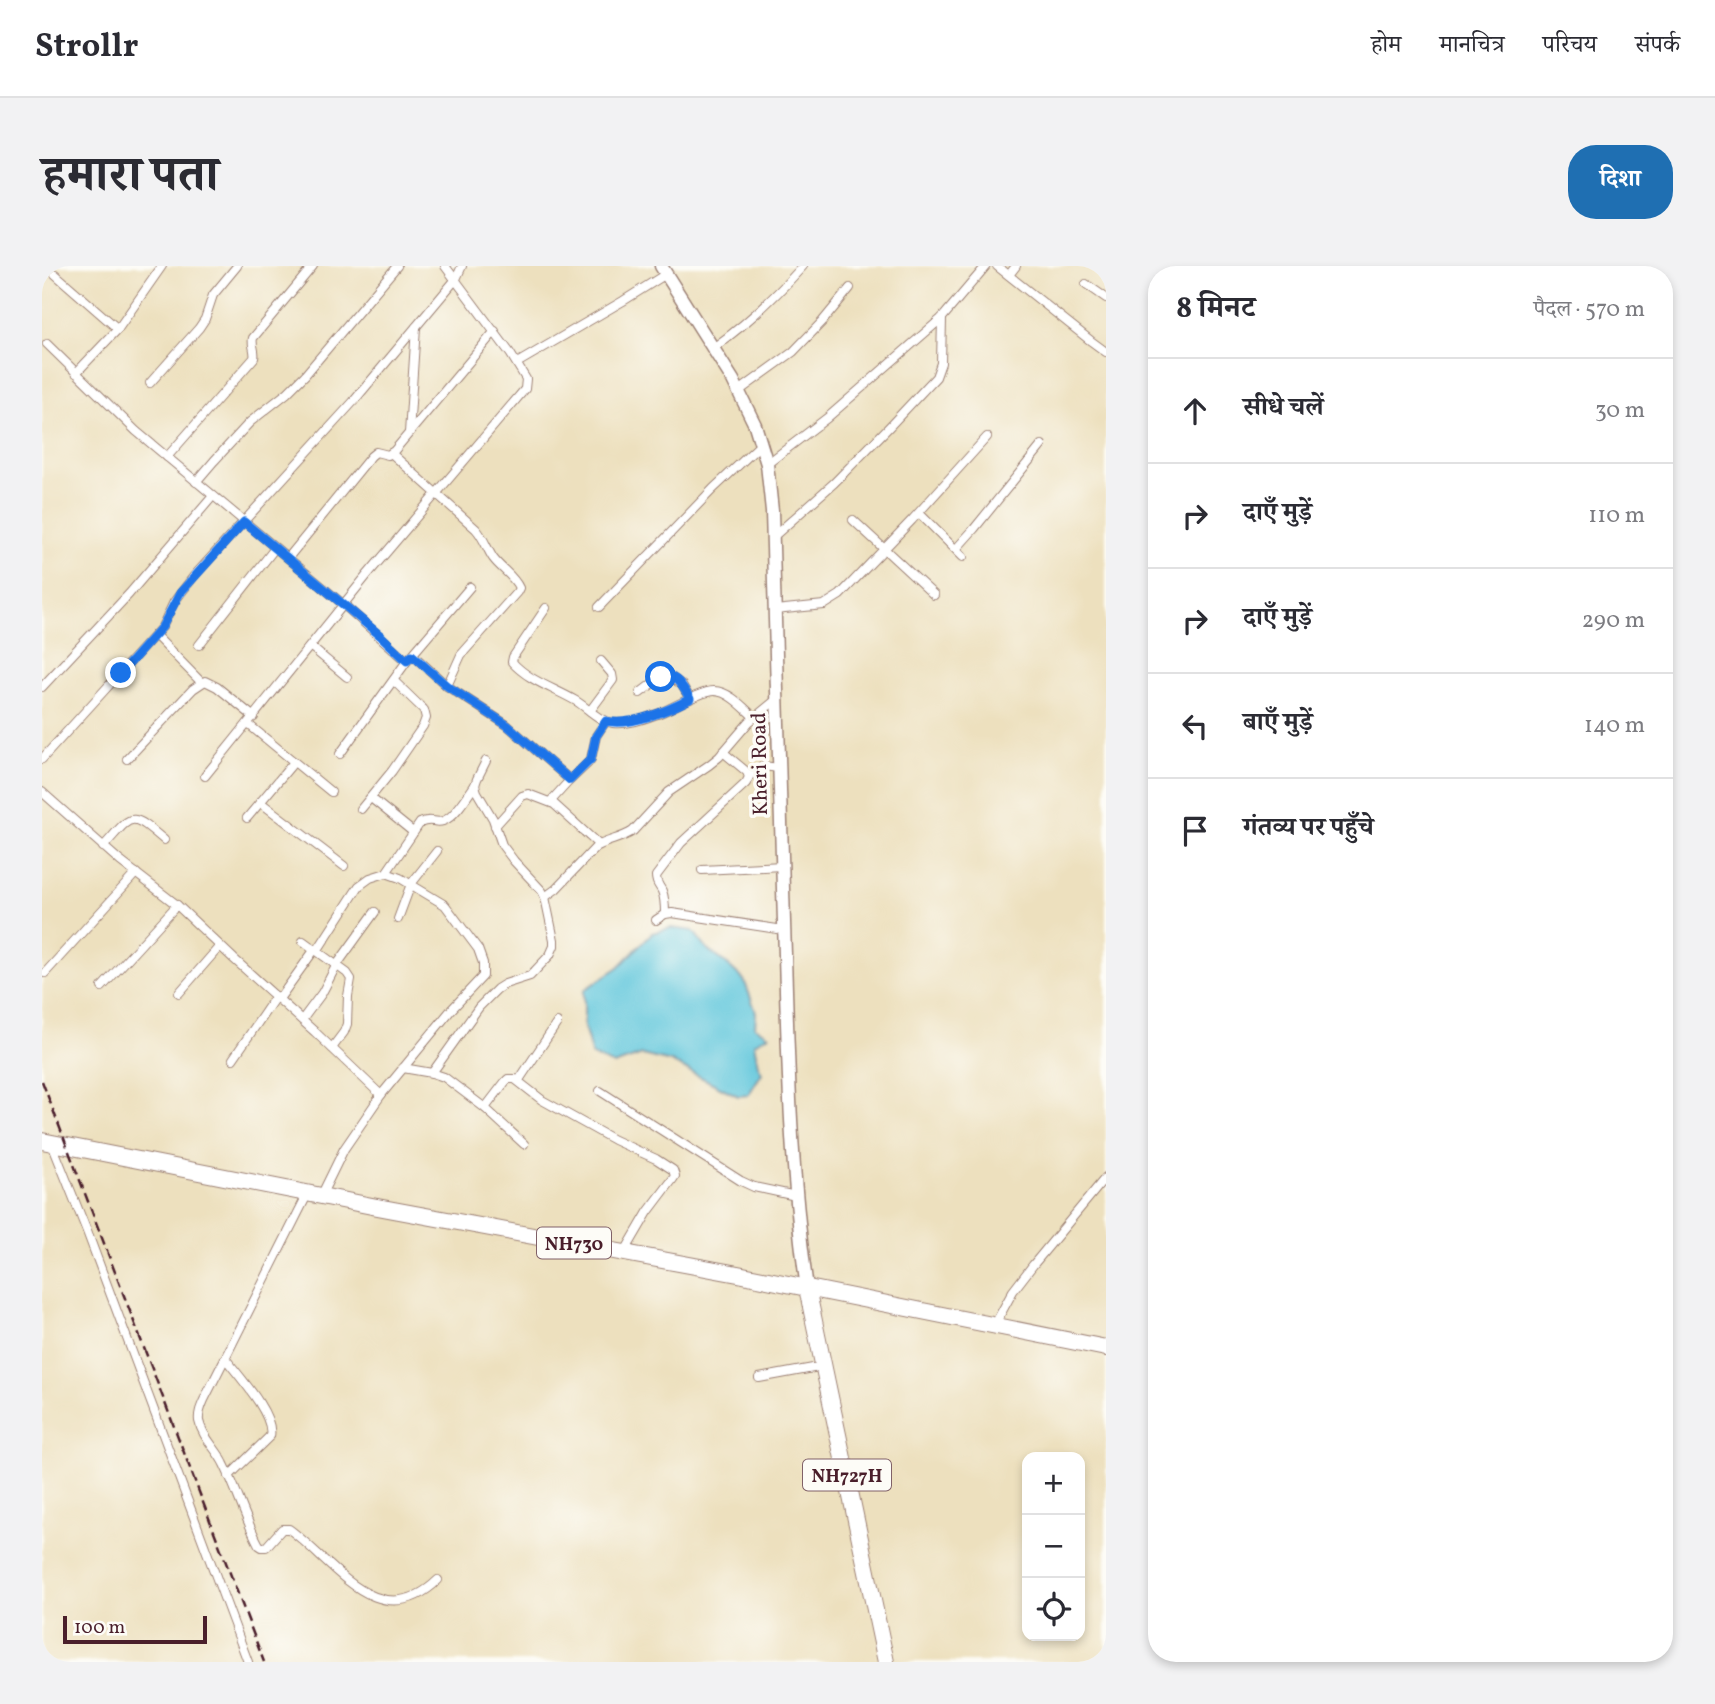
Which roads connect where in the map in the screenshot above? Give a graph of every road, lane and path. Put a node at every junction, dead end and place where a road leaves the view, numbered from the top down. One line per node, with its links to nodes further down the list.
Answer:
1 (162, 266): 20 (street)
2 (237, 266): 27 (street)
3 (313, 266): 34 (street)
4 (397, 266): 36 (street)
5 (445, 266): 14 (street)
6 (462, 266): 14 (street)
7 (803, 266): 23 (street)
8 (986, 266): 18 (street)
9 (997, 266): 13 (street)
10 (1016, 266): 13 (street)
11 (663, 270): 23 (street, Kheri Road); 25 (street)
12 (55, 274): 20 (street)
13 (1009, 275): 24 (street)
14 (456, 279): 19 (street); 21 (street)
15 (1086, 284): 17 (street)
16 (850, 288): 28 (street)
17 (1106, 298)
18 (942, 318): 35 (street); 42 (street)
19 (416, 327): 29 (street); 41 (street)
20 (118, 328): 26 (street)
21 (495, 331): 25 (street); 29 (street)
22 (47, 344): 26 (street)
23 (713, 348): 28 (street, Kheri Road)
24 (1106, 352)
25 (517, 363): 37 (street)
26 (76, 373): 34 (street)
27 (150, 383)
28 (739, 391): 31 (street, Kheri Road)
29 (409, 433): 33 (street)
30 (987, 437): 39 (street)
31 (761, 444): 35 (street, Kheri Road); 51 (street)
32 (1042, 444): 45 (street)
33 (391, 453): 37 (street); 47 (street)
34 (167, 457): 36 (street)
35 (767, 464): 42 (street, Kheri Road)
36 (196, 482): 38 (street)
37 (435, 494): 50 (street); 62 (street)
38 (213, 496): 41 (street); 63 (street)
39 (919, 513): 44 (street); 45 (street)
40 (853, 520): 44 (street)
41 (244, 522): 43 (street); 54 (street)
42 (773, 537): 53 (street, Kheri Road)
43 (275, 548): 47 (street); 55 (street)
44 (885, 549): 49 (street); 53 (street)
45 (956, 550): 46 (street)
46 (964, 557)
47 (288, 558): 50 (street)
48 (470, 587): 57 (street)
49 (934, 595)
50 (344, 605): 56 (street); 57 (street)
51 (599, 607)
52 (546, 608): 67 (street)
53 (775, 610): 66 (street, Kheri Road)
54 (155, 635): 61 (street); 73 (street)
55 (199, 646)
56 (311, 647): 59 (street); 69 (street)
57 (410, 658): 60 (street); 62 (street)
58 (601, 661): 67 (street)
59 (347, 677)
60 (394, 681): 72 (street); 84 (street)
61 (200, 683): 69 (street); 74 (street)
62 (447, 686): 80 (street)
63 (42, 687)
64 (640, 693): 65 (street)
65 (690, 699): 68 (street); 70 (street)
66 (777, 699): 68 (street); 77 (street, Kheri Road)
67 (590, 711): 70 (street)
68 (754, 717): 71 (street)
69 (251, 721): 76 (street); 78 (street)
70 (606, 721): 80 (street)
71 (723, 752): 79 (street); 92 (street)
72 (340, 754)
73 (42, 759)
74 (127, 759)
75 (486, 761): 81 (street)
76 (294, 762): 83 (street); 85 (street)
77 (779, 768): 79 (street); 96 (street, Kheri Road)
78 (205, 776)
79 (749, 776): 104 (street)
80 (570, 780): 86 (street)
81 (475, 785): 89 (street); 90 (street)
82 (42, 792): 93 (street)
83 (331, 792)
84 (370, 798): 87 (street); 90 (street)
85 (260, 802): 88 (street); 95 (street)
86 (550, 802): 89 (street); 92 (street)
87 (361, 809)
88 (247, 818)
89 (495, 826): 101 (street)
90 (413, 832): 99 (street)
91 (164, 840): 93 (street)
92 (599, 845): 101 (street)
93 (103, 847): 98 (street)
94 (437, 851): 100 (street)
95 (344, 866)
96 (782, 866): 97 (street); 107 (street, Kheri Road)
97 (702, 870)
98 (136, 873): 102 (street); 112 (street)
99 (386, 873): 100 (street); 110 (street)
100 (411, 884): 105 (street); 120 (street)
101 (545, 897): 121 (street)
102 (177, 905): 109 (street); 113 (street)
103 (375, 912): 111 (street)
104 (665, 914): 106 (street); 107 (street)
105 (398, 919)
106 (656, 920)
107 (784, 930): 130 (street, Kheri Road)
108 (303, 941): 110 (street)
109 (220, 946): 114 (street); 115 (street)
110 (316, 950): 111 (street); 115 (street)
111 (336, 966): 116 (street); 118 (street)
112 (45, 974)
113 (102, 987)
114 (179, 993)
115 (278, 998): 116 (street); 119 (street)
116 (302, 1020): 118 (street)
117 (557, 1023): 122 (street)
118 (332, 1048): 124 (street)
119 (233, 1059)
120 (402, 1068): 121 (street); 124 (street)
121 (432, 1073): 125 (street)
122 (519, 1080): 125 (street); 131 (street)
123 (600, 1091): 130 (street)
124 (381, 1095): 129 (street)
125 (485, 1108): 127 (street)
126 (47, 1142): 129 (highway, NH730); 140 (street)
127 (524, 1144)
128 (1106, 1177): 133 (street)
129 (315, 1194): 131 (highway, NH730); 135 (street)
130 (796, 1196): 132 (street, Kheri Road)
131 (624, 1253): 132 (highway, NH730)
132 (807, 1288): 133 (highway, NH730); 136 (highway, NH727H)
133 (994, 1326): 134 (highway, NH730)
134 (1106, 1348)
135 (225, 1358): 138 (street); 138 (street)
136 (824, 1366): 137 (street); 141 (highway, NH727H)
137 (759, 1378)
138 (229, 1476): 139 (street)
139 (438, 1580)
140 (248, 1662)
141 (886, 1662)

